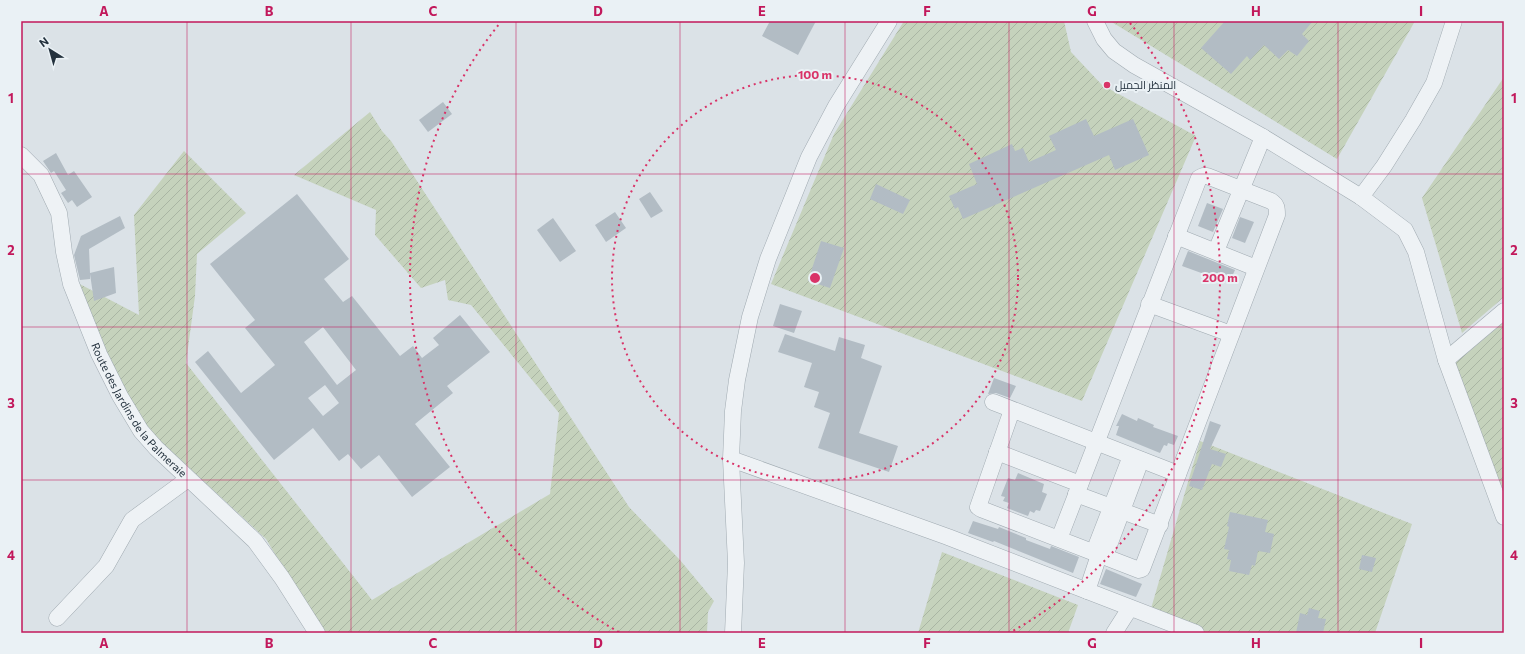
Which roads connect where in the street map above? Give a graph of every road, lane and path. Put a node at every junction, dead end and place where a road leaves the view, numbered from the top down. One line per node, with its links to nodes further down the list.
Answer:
1 (888, 21): 20 (street)
2 (1095, 21): 4 (street)
3 (1454, 21): 7 (street)
4 (1263, 137): 6 (street); 7 (street)
5 (21, 155): 22 (street, Route des Jardins de la Palmeraie)
6 (1240, 188): 8 (street); 9 (street); 10 (street)
7 (1361, 197): 14 (street)
8 (1176, 236): 9 (street); 11 (street)
9 (1216, 251): 10 (street)
10 (1256, 268): 13 (street)
11 (1149, 304): 13 (street); 17 (street)
12 (1504, 311): 14 (street)
13 (1231, 334): 21 (street)
14 (1446, 360): 25 (street)
15 (993, 402): 16 (street)
16 (1012, 410): 17 (street); 18 (street)
17 (1096, 442): 19 (street); 23 (street)
18 (997, 452): 23 (street); 27 (street)
19 (1136, 458): 21 (street); 24 (street)
20 (731, 459): 29 (street); 33 (street)
21 (1178, 474): 26 (street)
22 (188, 479): 31 (street); 32 (street, Route des Jardins de la Palmeraie)
23 (1078, 489): 24 (street); 27 (street)
24 (1117, 509): 26 (street); 28 (street)
25 (1504, 517)
26 (1160, 525): 28 (street)
27 (1059, 539): 28 (street)
28 (1099, 555): 29 (street)
29 (1087, 591): 30 (street)
30 (1130, 608): 34 (street); 35 (street)
31 (57, 618)
32 (317, 633)
33 (733, 633)
34 (1114, 633)
35 (1196, 633)

